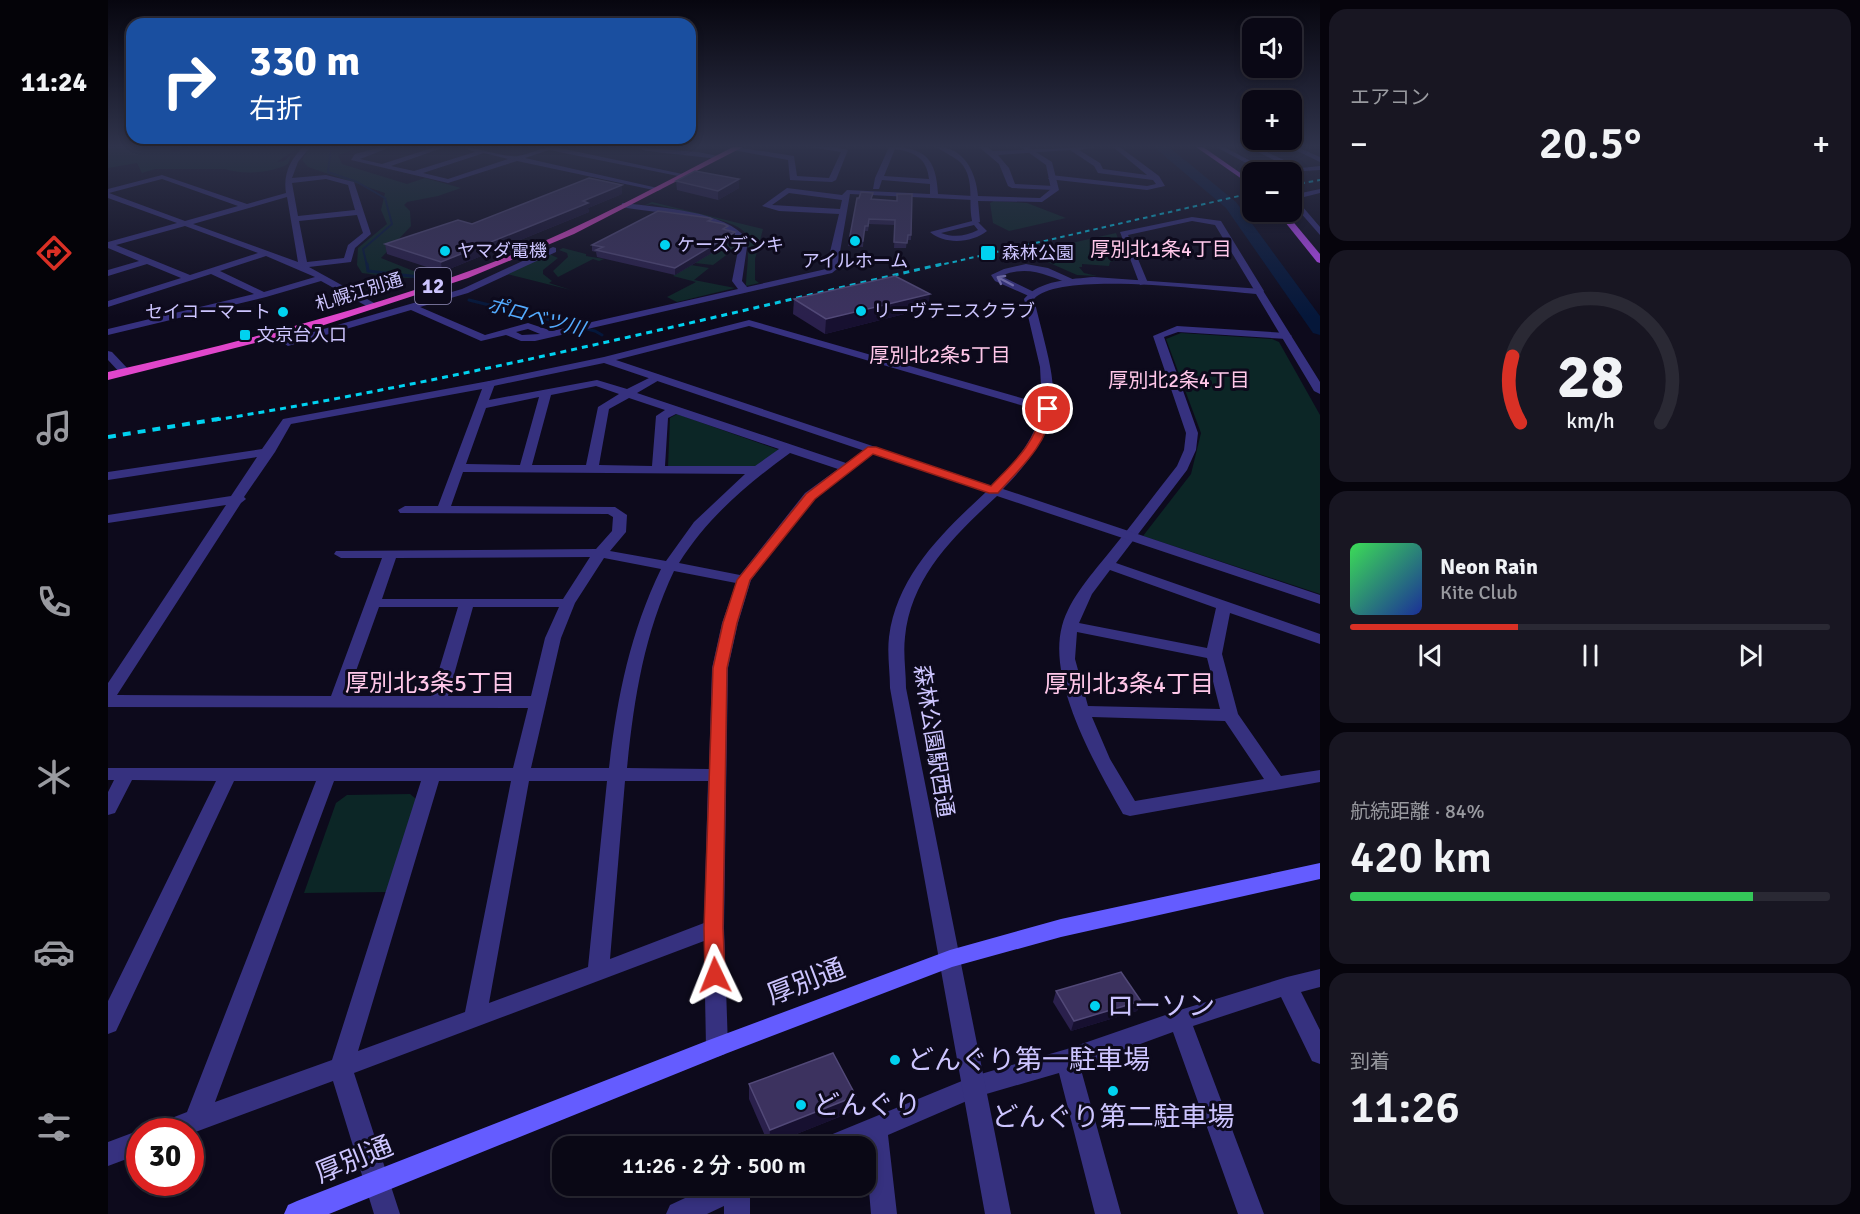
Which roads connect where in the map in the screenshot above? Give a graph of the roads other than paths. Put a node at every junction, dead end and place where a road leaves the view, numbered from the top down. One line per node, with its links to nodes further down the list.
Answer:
1 (135, 204): 19 (street)
2 (239, 204): 11 (street)
3 (255, 204): 11 (street)
4 (292, 204): 15 (street)
5 (358, 204): 13 (street)
6 (628, 204): 10 (highway, 札幌江別通 / 12)
7 (769, 204): 14 (street)
8 (844, 204): 14 (street)
9 (974, 204): 16 (street)
10 (625, 205): 23 (highway, 札幌江別通 / 12); 34 (street)
11 (246, 206): 19 (street)
12 (1302, 210): 20 (street)
13 (361, 212): 15 (street); 27 (street)
14 (843, 212): 34 (street)
15 (295, 219): 27 (street)
16 (976, 222): 16 (street)
17 (1289, 222): 25 (main road)
18 (1300, 222): 22 (main road)
19 (184, 223): 21 (street); 24 (street)
20 (1320, 232)
21 (108, 245): 26 (street)
22 (1320, 245)
23 (539, 246): 39 (highway, 札幌江別通 / 12); 40 (street)
24 (265, 254): 27 (street); 28 (street)
25 (1320, 260)
26 (148, 261): 29 (street); 30 (street)
27 (303, 266): 31 (street)
28 (212, 271): 30 (street); 37 (street)
29 (108, 273)
30 (190, 278): 38 (street)
31 (322, 278): 37 (street); 39 (street)
32 (1074, 282): 33 (street); 36 (street); 36 (street, one-way to 32)
33 (1143, 283): 35 (street); 35 (street)
34 (744, 290): 40 (street)
35 (1259, 291): 43 (street)
36 (1031, 294): 54 (street, 森林公園駅西通)
37 (263, 295): 41 (street)
38 (108, 304)
39 (373, 306): 42 (highway, 札幌江別通 / 12)
40 (414, 308): 42 (street)
41 (108, 332)
42 (276, 334): 46 (highway, 札幌江別通 / 12)
43 (1287, 336): 50 (street); 71 (street)
44 (108, 354): 46 (street)
45 (605, 360): 48 (street); 49 (street); 54 (street)
46 (125, 372): 47 (highway, 札幌江別通 / 12)
47 (108, 376)
48 (657, 377): 51 (street); 57 (street)
49 (489, 384): 53 (street); 58 (street)
50 (1320, 391)
51 (628, 393): 52 (street); 55 (street); 61 (street)
52 (546, 394): 53 (street); 60 (street)
53 (482, 405): 59 (street)
54 (1048, 409): 66 (street, 森林公園駅西通)
55 (674, 410): 56 (street); 63 (street)
56 (789, 448): 62 (street); 64 (street)
57 (872, 450): 62 (street); 66 (street)
58 (269, 452): 65 (street); 67 (street)
59 (459, 468): 60 (street); 69 (street)
60 (525, 468): 61 (street)
61 (592, 468): 63 (street)
62 (847, 468): 77 (street)
63 (658, 469): 64 (street)
64 (757, 470): 76 (street)
65 (108, 476)
66 (994, 491): 71 (street); 106 (street, 森林公園駅西通)
67 (239, 499): 70 (street); 86 (street)
68 (405, 510): 69 (street)
69 (443, 510): 73 (street)
70 (108, 519)
71 (1130, 536): 75 (street); 78 (street)
72 (392, 553): 73 (street); 74 (street); 79 (street)
73 (600, 553): 76 (street); 81 (street)
74 (341, 554)
75 (1108, 565): 82 (street); 83 (street)
76 (670, 567): 77 (street); 100 (street)
77 (744, 580): 99 (street)
78 (1320, 600)
79 (373, 603): 80 (street); 88 (street)
80 (467, 603): 81 (street); 89 (street)
81 (568, 603): 90 (street)
82 (1224, 605): 84 (street); 85 (street)
83 (1070, 626): 85 (street); 91 (street)
84 (1320, 639)
85 (1214, 654): 92 (street)
86 (108, 696)
87 (108, 701): 88 (street)
88 (337, 702): 89 (street)
89 (438, 702): 90 (street)
90 (536, 702): 97 (street)
91 (1081, 711): 92 (street); 102 (street)
92 (1230, 715): 102 (street)
93 (229, 773): 95 (street); 96 (street); 112 (street)
94 (108, 774): 95 (street)
95 (127, 774): 103 (street)
96 (328, 774): 98 (street); 118 (street)
97 (521, 774): 98 (street); 100 (street); 110 (street)
98 (432, 775): 116 (street)
99 (717, 775): 100 (street); 105 (street)
100 (617, 776): 107 (street)
101 (1320, 776): 102 (street)
102 (1277, 784)
103 (108, 808)
104 (1320, 871): 106 (main road, 厚別通)
105 (714, 928): 107 (street); 113 (street)
106 (950, 959): 113 (main road, 厚別通); 117 (street, 森林公園駅西通)
107 (598, 973): 110 (street)
108 (1320, 978): 109 (street)
109 (1287, 986): 111 (street); 114 (street)
110 (475, 1018): 116 (street)
111 (1180, 1020): 115 (street); 134 (street)
112 (108, 1024)
113 (717, 1047): 124 (main road, 厚別通)
114 (1320, 1054)
115 (1067, 1060): 117 (street); 133 (street)
116 (341, 1068): 119 (street); 124 (street)
117 (974, 1087): 120 (street); 132 (street, 森林公園駅西通)
118 (196, 1118)
119 (203, 1118)
120 (875, 1128): 121 (street); 131 (street)
121 (856, 1136)
122 (126, 1147): 123 (street)
123 (108, 1154)
124 (377, 1181): 127 (main road, 厚別通); 128 (street)
125 (718, 1196): 129 (street)
126 (738, 1196): 130 (street)
127 (297, 1214)
128 (387, 1214)
129 (679, 1214)
130 (737, 1214)
131 (885, 1214)
132 (998, 1214)
133 (1108, 1214)
134 (1251, 1214)

